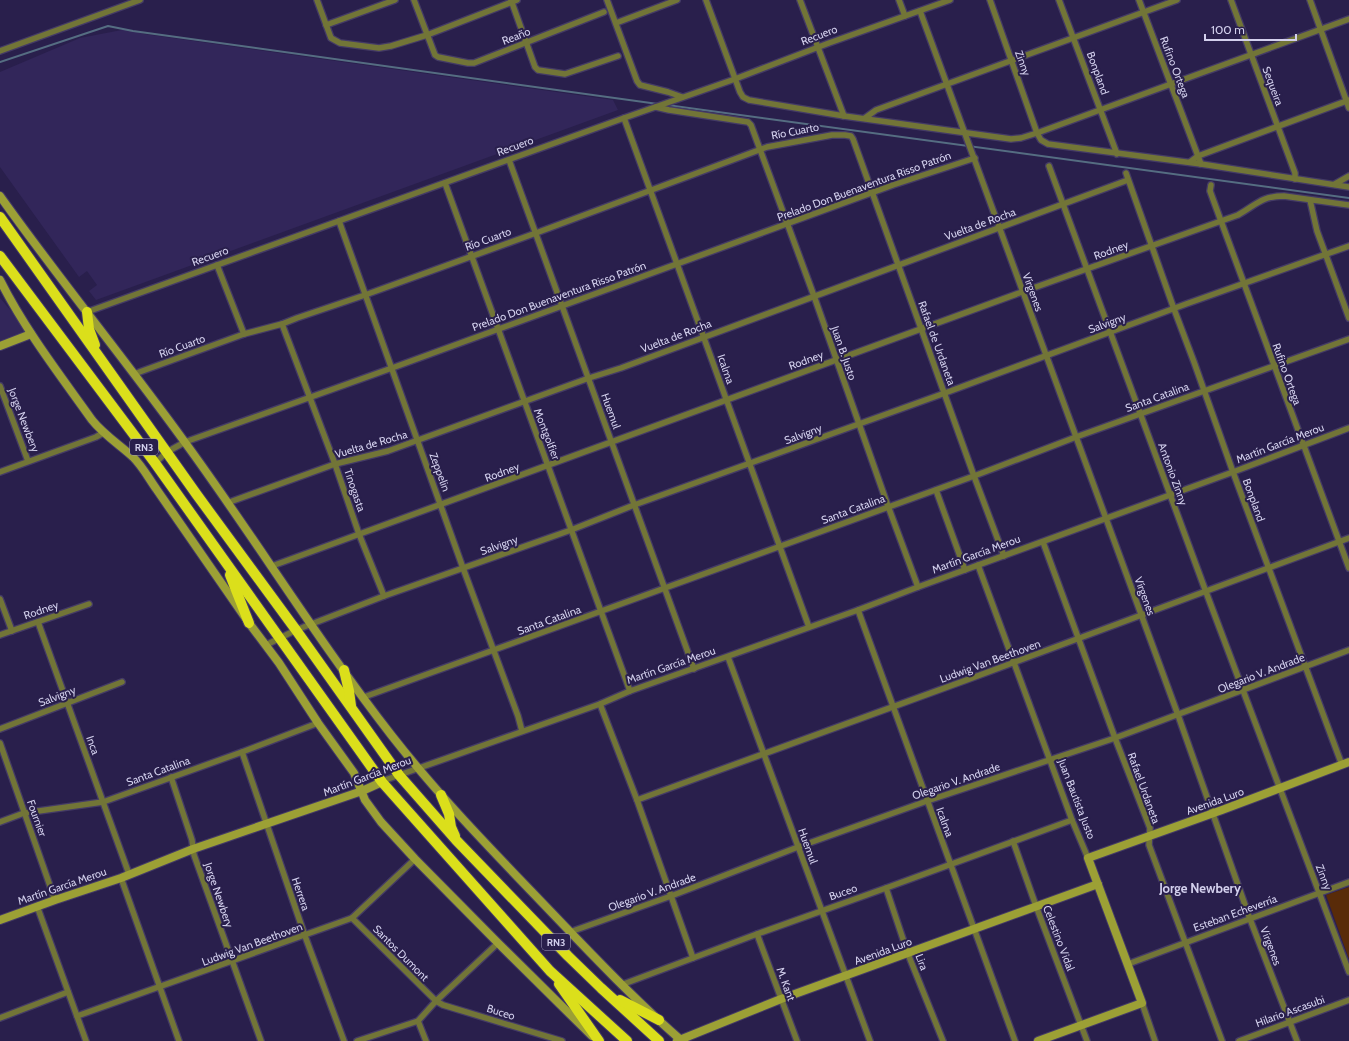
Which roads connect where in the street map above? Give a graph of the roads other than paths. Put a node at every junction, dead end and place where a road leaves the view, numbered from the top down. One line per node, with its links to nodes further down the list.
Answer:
1 (140, 0): 18 (street)
2 (317, 0): 25 (street)
3 (396, 0): 25 (street)
4 (414, 0): 27 (street)
5 (607, 0): 24 (street)
6 (677, 0): 24 (street)
7 (706, 0): 35 (street)
8 (800, 0): 30 (street)
9 (899, 0): 22 (street)
10 (950, 0): 19 (street, Recuero)
11 (990, 0): 34 (street, Zinny)
12 (1059, 0): 28 (street, Bonpland)
13 (1138, 0): 21 (street, Rufino Ortega)
14 (1177, 0): 21 (street)
15 (1231, 0): 32 (street, Sequeira)
16 (1310, 0): 26 (street)
17 (513, 1): 27 (street); 29 (street)
18 (126, 2): 31 (street)
19 (920, 11): 22 (street, Recuero); 36 (street)
20 (604, 12): 29 (street, Reaño)
21 (1143, 12): 28 (street); 37 (street, Rufino Ortega)
22 (905, 16): 30 (street, Recuero)
23 (1349, 19): 26 (street)
24 (616, 23): 38 (street)
25 (326, 25): 27 (street)
26 (1320, 30): 32 (street); 39 (street)
27 (427, 35): 29 (street, Reaño)
28 (1074, 38): 34 (street); 42 (street, Bonpland)
29 (526, 43): 33 (street)
30 (818, 48): 35 (street, Recuero); 43 (street)
31 (0, 51)
32 (1252, 55): 37 (street); 46 (street, Sequeira)
33 (618, 56)
34 (1011, 60): 36 (street); 48 (street, Zinny)
35 (735, 79): 38 (street, Recuero); 43 (street)
36 (947, 84): 45 (street); 47 (street)
37 (1171, 84): 42 (street); 52 (street, Rufino Ortega)
38 (682, 97): 40 (street, Recuero)
39 (1348, 101): 41 (street); 46 (street)
40 (655, 107): 44 (street, Recuero); 50 (street, Juan B. Justo)
41 (1349, 108)
42 (1101, 110): 48 (street); 51 (street, Bonpland)
43 (844, 116): 45 (street)
44 (624, 118): 54 (street, Recuero); 66 (street, Icalma)
45 (865, 118): 47 (street)
46 (1278, 126): 52 (street); 60 (street, Sequeira)
47 (966, 132): 48 (street); 53 (street, Vírgenes)
48 (1037, 133): 51 (street)
49 (851, 136): 50 (street, Río Cuarto); 67 (street, Rafael de Urdaneta)
50 (760, 150): 66 (street, Río Cuarto); 75 (street, Juan B. Justo)
51 (1117, 154): 55 (street)
52 (1198, 156): 55 (street); 56 (street, Rufino Ortega)
53 (974, 158): 67 (street, Prelado Don Buenaventura Risso Patrón); 76 (street, Vírgenes)
54 (509, 160): 62 (street, Recuero); 77 (street, Huemul)
55 (1190, 162): 56 (street)
56 (1201, 164): 60 (street)
57 (1049, 166): 70 (street, Antonio Zinny)
58 (1126, 173): 61 (street, Bonpland)
59 (1349, 176): 63 (street)
60 (1295, 179): 63 (street)
61 (1128, 180): 70 (street, Vuelta de Rocha); 78 (street, Bonpland)
62 (445, 183): 73 (street, Recuero); 82 (street, Montgolfier)
63 (1335, 184): 65 (street)
64 (1211, 185): 74 (street, Rufino Ortega)
65 (1349, 187)
66 (651, 191): 77 (street, Río Cuarto); 83 (street, Icalma)
67 (872, 192): 75 (street, Prelado Don Buenaventura Risso Patrón); 85 (street, Rafael de Urdaneta)
68 (0, 196): 94 (street)
69 (1310, 200): 71 (street, Rodney); 74 (street, Rodney); 80 (street)
70 (1063, 205): 76 (street, Vuelta de Rocha); 86 (street, Antonio Zinny)
71 (1349, 205)
72 (0, 217): 106 (highway, RN3)
73 (339, 221): 84 (street, Recuero); 90 (street, Zeppelin)
74 (1221, 221): 78 (street, Rodney); 88 (street, Rufino Ortega)
75 (787, 224): 83 (street, Prelado Don Buenaventura Risso Patrón); 91 (street, Juan B. Justo)
76 (999, 228): 85 (street, Vuelta de Rocha); 89 (street, Vírgenes)
77 (536, 233): 82 (street, Río Cuarto); 92 (street, Huemul)
78 (1152, 246): 86 (street, Rodney); 93 (street, Bonpland)
79 (1349, 246): 80 (street, Salvigny)
80 (1325, 254): 88 (street, Salvigny); 95 (street)
81 (0, 256): 129 (highway, RN3)
82 (472, 256): 90 (street, Río Cuarto); 97 (street, Montgolfier)
83 (677, 263): 92 (street, Prelado Don Buenaventura Risso Patrón); 102 (street, Icalma)
84 (217, 265): 94 (street, Recuero); 101 (street)
85 (898, 265): 91 (street, Vuelta de Rocha); 98 (street, Rafael de Urdaneta)
86 (1087, 269): 89 (street, Rodney); 99 (street, Antonio Zinny)
87 (0, 280): 100 (street)
88 (1244, 284): 93 (street, Salvigny); 108 (street, Rufino Ortega)
89 (1022, 292): 98 (street, Rodney); 105 (street, Vírgenes)
90 (365, 294): 96 (street, Río Cuarto); 109 (street, Zeppelin)
91 (814, 296): 102 (street, Vuelta de Rocha); 107 (street, Juan B. Justo)
92 (562, 306): 97 (street, Prelado Don Buenaventura Risso Patrón); 111 (street, Huemul)
93 (1174, 309): 99 (street, Salvigny); 113 (street, Bonpland)
94 (87, 312): 106 (highway); 110 (street)
95 (1349, 318)
96 (282, 324): 101 (street, Río Cuarto); 115 (street, Tinogasta)
97 (499, 329): 109 (street, Prelado Don Buenaventura Risso Patrón); 117 (street, Montgolfier)
98 (921, 329): 107 (street, Rodney); 114 (street, Rafael de Urdaneta)
99 (1110, 332): 105 (street, Salvigny); 118 (street, Antonio Zinny)
100 (31, 334): 104 (street); 121 (street)
101 (244, 334): 110 (street, Río Cuarto)
102 (704, 336): 111 (street, Vuelta de Rocha); 116 (street, Icalma)
103 (1349, 339): 108 (street, Santa Catalina)
104 (0, 346)
105 (1046, 356): 114 (street, Salvigny); 122 (street, Vírgenes)
106 (100, 358): 127 (highway, RN3)
107 (836, 360): 116 (street, Rodney); 119 (street, Juan B. Justo)
108 (1274, 366): 113 (street, Santa Catalina); 126 (street, Rufino Ortega)
109 (392, 368): 115 (street, Prelado Don Buenaventura Risso Patrón); 123 (street, Zeppelin)
110 (134, 374): 124 (street)
111 (589, 378): 117 (street, Vuelta de Rocha); 125 (street, Huemul)
112 (0, 386): 128 (street, Jorge Newbery)
113 (1204, 391): 118 (street, Santa Catalina); 134 (street, Bonpland)
114 (945, 393): 119 (street, Salvigny); 135 (street, Rafael de Urdaneta)
115 (309, 397): 124 (street, Prelado Don Buenaventura Risso Patrón); 130 (street, Tinogasta)
116 (726, 400): 125 (street, Rodney); 131 (street, Icalma)
117 (524, 402): 123 (street, Vuelta de Rocha); 132 (street, Montgolfier)
118 (1140, 414): 122 (street, Santa Catalina); 137 (street, Antonio Zinny)
119 (858, 424): 131 (street, Salvigny); 141 (street, Juan B. Justo)
120 (1349, 428): 126 (street, Martín García Merou)
121 (103, 433): 128 (street); 167 (street)
122 (1076, 437): 135 (street, Santa Catalina); 142 (street, Vírgenes)
123 (417, 441): 130 (street, Vuelta de Rocha); 139 (street, Zeppelin)
124 (185, 442): 127 (street, Prelado Don Buenaventura Risso Patrón); 138 (street)
125 (612, 442): 132 (street, Rodney); 140 (street, Huemul)
126 (1303, 445): 134 (street, Martín García Merou); 147 (street, Rufino Ortega)
127 (167, 452): 129 (street, Prelado Don Buenaventura Risso Patrón); 170 (highway, RN3)
128 (28, 461): 133 (street)
129 (155, 463): 150 (highway, RN3)
130 (335, 464): 138 (street, Vuelta de Rocha); 144 (street, Tinogasta)
131 (750, 464): 140 (street, Salvigny); 148 (street, Icalma)
132 (548, 465): 139 (street, Rodney); 143 (street, Montgolfier)
133 (0, 472)
134 (1233, 472): 137 (street, Martín García Merou); 155 (street, Bonpland)
135 (974, 476): 136 (street, Santa Catalina); 149 (street, Rafael de Urdaneta)
136 (936, 490): 141 (street, Santa Catalina); 156 (street)
137 (1170, 495): 142 (street, Martín García Merou); 159 (street, Antonio Zinny)
138 (227, 503): 152 (street)
139 (441, 505): 144 (street, Rodney); 153 (street, Zeppelin)
140 (634, 505): 143 (street, Salvigny); 158 (street, Huemul)
141 (888, 506): 148 (street, Santa Catalina); 157 (street, Juan B. Justo)
142 (1106, 518): 146 (street, Martín García Merou); 165 (street, Vírgenes)
143 (571, 530): 153 (street, Salvigny); 164 (street, Montgolfier)
144 (360, 534): 152 (street, Rodney); 160 (street, Tinogasta)
145 (1349, 538): 147 (street, Ludwig Van Beethoven)
146 (1043, 542): 149 (street, Martín García Merou); 174 (street, Rafael Urdaneta)
147 (1339, 542): 154 (street, Rufino Ortega); 155 (street, Ludwig Van Beethoven)
148 (779, 546): 158 (street, Santa Catalina); 169 (street, Icalma)
149 (1004, 556): 151 (street, Martín García Merou)
150 (223, 558): 167 (highway); 173 (highway, RN3)
151 (978, 565): 156 (street, Martín García Merou); 179 (street, Juan Bautista Justo)
152 (272, 566): 168 (street)
153 (463, 568): 160 (street, Salvigny); 177 (street, Zeppelin)
154 (1349, 568)
155 (1269, 569): 159 (street, Ludwig Van Beethoven); 180 (street, Bonpland)
156 (965, 570): 157 (street, Martín García Merou)
157 (918, 587): 163 (street, Martín García Merou)
158 (665, 588): 164 (street, Santa Catalina); 181 (street, Huemul)
159 (1206, 592): 165 (street, Ludwig Van Beethoven); 184 (street, Antonio Zinny)
160 (384, 596): 168 (street, Salvigny)
161 (0, 599): 171 (street)
162 (89, 604): 166 (street, Rodney)
163 (858, 610): 169 (street, Martín García Merou); 190 (street, Icalma)
164 (601, 612): 177 (street, Santa Catalina); 185 (street, Montgolfier)
165 (1142, 615): 174 (street, Ludwig Van Beethoven); 191 (street, Vírgenes)
166 (38, 622): 171 (street, Rodney); 187 (street, Inca)
167 (249, 623): 175 (street)
168 (311, 624): 170 (street, Salvigny); 182 (street)
169 (809, 627): 178 (street, Martín García Merou)
170 (296, 630): 173 (street, Salvigny); 189 (highway, RN3)
171 (12, 631): 172 (street, Rodney)
172 (0, 635)
173 (279, 638): 175 (street, Salvigny); 204 (highway, RN3)
174 (1078, 639): 179 (street, Ludwig Van Beethoven); 195 (street, Rafael Urdaneta)
175 (266, 645): 192 (street)
176 (1349, 650): 180 (street, Olegario V. Andrade)
177 (494, 651): 186 (street, Santa Catalina); 194 (street, Zeppelin)
178 (728, 657): 181 (street, Martín García Merou); 198 (street, Huemul)
179 (1013, 662): 190 (street, Ludwig Van Beethoven); 199 (street, Juan Bautista Justo)
180 (1305, 666): 184 (street, Olegario V. Andrade); 200 (street, Bonpland)
181 (694, 669): 185 (street, Martín García Merou)
182 (344, 670): 186 (street); 189 (highway)
183 (122, 682): 187 (street, Salvigny)
184 (1243, 690): 191 (street, Olegario V. Andrade); 205 (street, Antonio Zinny)
185 (630, 691): 188 (street, Martín García Merou)
186 (364, 698): 201 (street)
187 (68, 703): 193 (street, Salvigny); 210 (street, Inca)
188 (600, 704): 194 (street, Martín García Merou); 208 (street)
189 (351, 708): 202 (highway, RN3)
190 (893, 708): 198 (street, Ludwig Van Beethoven); 209 (street, Icalma)
191 (1178, 715): 195 (street, Olegario V. Andrade); 212 (street, Vírgenes)
192 (318, 723): 197 (street, Santa Catalina); 206 (street)
193 (0, 729)
194 (522, 731): 201 (street, Martín García Merou)
195 (1114, 738): 199 (street, Olegario V. Andrade); 216 (street, Rafael Urdaneta)
196 (0, 743): 211 (street, Fournier)
197 (242, 752): 203 (street, Santa Catalina); 215 (street, Herrera)
198 (764, 754): 208 (street, Ludwig Van Beethoven); 219 (street, Huemul)
199 (1050, 760): 209 (street, Olegario V. Andrade); 213 (street, Juan Bautista Justo)
200 (1345, 764): 205 (street, Avenida Luro)
201 (418, 769): 202 (street, Martín García Merou); 207 (street)
202 (399, 775): 204 (street, Martín García Merou); 217 (highway, RN3)
203 (171, 776): 210 (street, Santa Catalina); 220 (street, Jorge Newbery)
204 (382, 782): 206 (street, Martín García Merou); 248 (highway, RN3)
205 (1279, 789): 212 (street, Avenida Luro); 229 (street, Zinny)
206 (362, 791): 215 (street, Martín García Merou); 222 (street)
207 (440, 795): 217 (highway); 239 (street)
208 (637, 800): 230 (street)
209 (927, 801): 219 (street, Olegario V. Andrade); 223 (street, Icalma)
210 (103, 802): 211 (street, Santa Catalina); 224 (street, Inca)
211 (24, 813): 214 (street, Santa Catalina); 231 (street, Fournier)
212 (1213, 813): 216 (street, Avenida Luro); 236 (street, Vírgenes)
213 (1072, 820): 218 (street, Buceo); 221 (street, Juan Bautista Justo)
214 (0, 822)
215 (267, 824): 220 (street, Martín García Merou); 241 (street, Herrera)
216 (1149, 837): 221 (street, Avenida Luro); 243 (street, Rafael Urdaneta)
217 (456, 840): 254 (highway, RN3)
218 (1013, 841): 223 (street, Buceo); 233 (street, Celestino Vidal)
219 (798, 847): 230 (street, Olegario V. Andrade); 234 (street, Huemul)
220 (193, 849): 224 (street, Martín García Merou); 246 (street, Jorge Newbery)
221 (1088, 858): 227 (street, Juan Bautista Justo)
222 (415, 859): 235 (street, Ludwig Van Beethoven); 242 (street)
223 (950, 864): 228 (street, Buceo); 238 (street, Icalma)
224 (129, 874): 225 (street, Martín García Merou)
225 (121, 878): 231 (street, Martín García Merou); 252 (street)
226 (1349, 882): 229 (street, Esteban Echeverría)
227 (1098, 884): 233 (street, Avenida Luro); 247 (street, Juan Bautista Justo)
228 (886, 888): 234 (street, Buceo); 244 (street, Lira)
229 (1320, 893): 236 (street, Esteban Echeverría); 249 (street, Zinny)
230 (671, 896): 239 (street, Olegario V. Andrade); 245 (street)
231 (55, 900): 232 (street, Martín García Merou)
232 (37, 906): 237 (street, Martín García Merou); 253 (street)
233 (1036, 906): 238 (street, Avenida Luro); 264 (street, Celestino Vidal)
234 (821, 910): 240 (street, Buceo); 250 (street, Huemul)
235 (352, 918): 241 (street, Ludwig Van Beethoven); 257 (street, Santos Dumont)
236 (1250, 919): 243 (street, Esteban Echeverría); 263 (street, Vírgenes)
237 (0, 920)
238 (973, 929): 244 (street, Avenida Luro); 279 (street, Icalma)
239 (570, 932): 251 (street)
240 (757, 934): 245 (street, Buceo); 255 (street, M. Kant)
241 (305, 936): 246 (street, Ludwig Van Beethoven); 269 (street, Herrera)
242 (498, 943): 257 (street); 273 (street)
243 (1186, 943): 247 (street, Esteban Echeverría); 283 (street, Rafael Urdaneta)
244 (908, 954): 250 (street, Avenida Luro); 278 (street, Lira)
245 (693, 958): 251 (street, Buceo)
246 (232, 962): 252 (street, Ludwig Van Beethoven); 268 (street, Jorge Newbery)
247 (1128, 964): 258 (street, Juan Bautista Justo)
248 (550, 971): 273 (highway); 274 (highway, RN3)
249 (1349, 972)
250 (846, 977): 255 (street, Avenida Luro); 277 (street, Huemul)
251 (621, 985): 262 (street)
252 (160, 987): 259 (street, Ludwig Van Beethoven); 267 (street)
253 (68, 992): 259 (street); 260 (street)
254 (607, 993): 262 (highway); 275 (highway, RN3)
255 (781, 999): 265 (street, Avenida Luro); 276 (street, M. Kant)
256 (1349, 1000): 263 (street, Hilario Ascasubi)
257 (436, 1001): 261 (street); 272 (street, Buceo)
258 (1142, 1003): 264 (street); 282 (street, Juan Bautista Justo)
259 (77, 1016): 266 (street)
260 (0, 1018)
261 (418, 1020): 270 (street); 271 (street)
262 (659, 1020): 265 (street)
263 (1290, 1022): 284 (street, Hilario Ascasubi); 285 (street, Vírgenes)
264 (1082, 1026): 280 (street); 281 (street, Celestino Vidal)
265 (680, 1040)
266 (86, 1041)
267 (179, 1041)
268 (261, 1041)
269 (344, 1041)
270 (357, 1041)
271 (426, 1041)
272 (562, 1041)
273 (598, 1041)
274 (627, 1041)
275 (659, 1041)
276 (797, 1041)
277 (870, 1041)
278 (943, 1041)
279 (1015, 1041)
280 (1038, 1041)
281 (1087, 1041)
282 (1155, 1041)
283 (1222, 1041)
284 (1239, 1041)
285 (1297, 1041)

